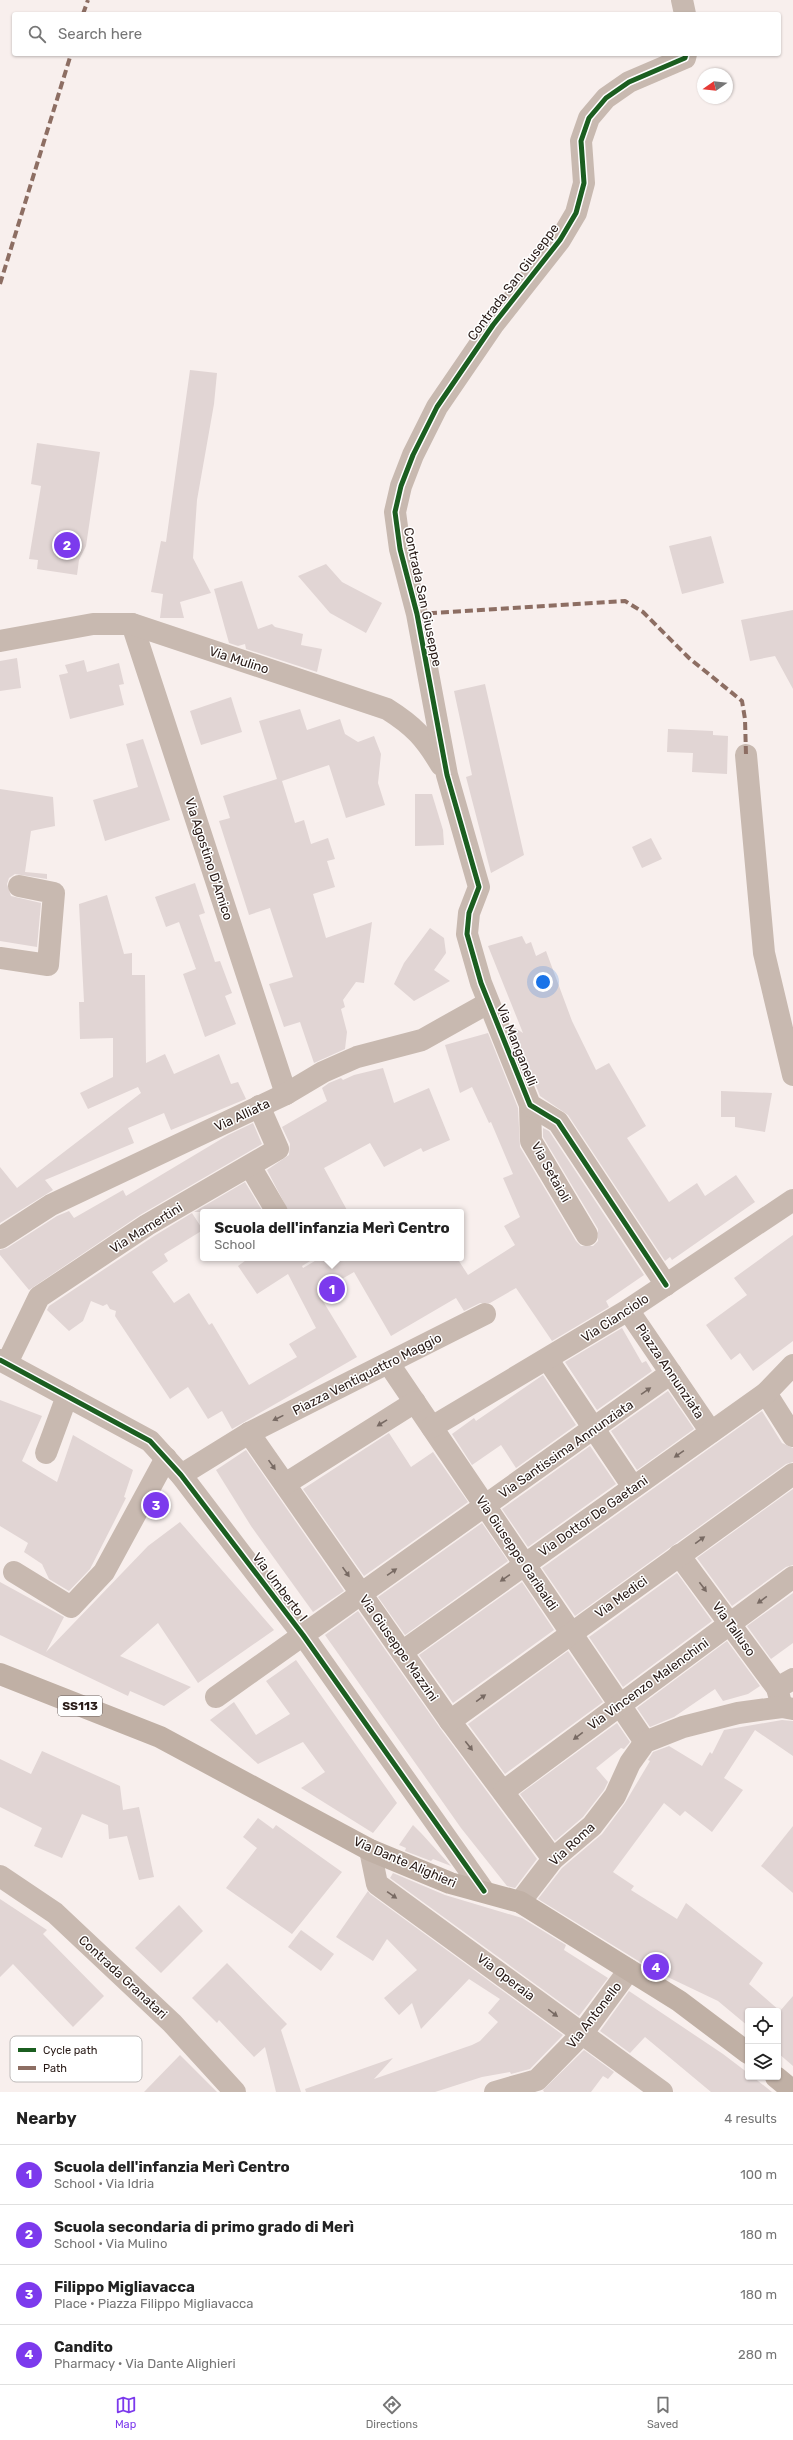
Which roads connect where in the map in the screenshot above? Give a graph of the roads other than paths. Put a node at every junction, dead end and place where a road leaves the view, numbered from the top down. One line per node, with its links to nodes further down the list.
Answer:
1 (682, 0): 2 (street)
2 (685, 12)
3 (686, 56): 7 (street, Contrada San Giuseppe)
4 (132, 624): 5 (street, Via Mulino); 7 (street, Via Mulino); 12 (street, Via Agostino D'Amico)
5 (0, 641)
6 (746, 755): 11 (street)
7 (447, 775): 10 (street, Via Manganelli)
8 (19, 886): 9 (street)
9 (0, 958)
10 (488, 1003): 12 (street, Via Alliata); 13 (street, Via Manganelli)
11 (793, 1075)
12 (286, 1094): 14 (street, Via Alliata)
13 (530, 1105): 18 (street, Via Setaioli); 20 (street, Via Manganelli)
14 (260, 1106): 15 (street, Via Mamertini); 19 (street, Via Alliata)
15 (250, 1166): 17 (street); 24 (street, Via Mamertini)
16 (793, 1200): 20 (street, Via Cianciolo)
17 (275, 1209)
18 (586, 1235)
19 (0, 1238)
20 (666, 1285): 21 (street, Via Cianciolo)
21 (628, 1310): 23 (street, Via Cianciolo); 27 (street, Piazza Annunziata)
22 (485, 1314): 25 (street, Piazza Ventiquattro Maggio)
23 (548, 1360): 31 (street, Via Cianciolo); 32 (street)
24 (4, 1362): 29 (street, Via Umberto I)
25 (389, 1364): 30 (street, Via Giuseppe Garibaldi); 34 (street, Piazza Ventiquattro Maggio, one-way to 34)
26 (793, 1365): 28 (street, Via Dottor De Gaetani)
27 (671, 1373): 32 (street, Via Santissima Annunziata, one-way to 27); 33 (street, Piazza Annunziata)
28 (766, 1393): 33 (street, Via Dottor De Gaetani); 35 (street)
29 (67, 1396): 36 (street); 37 (street, Via Umberto I)
30 (415, 1402): 31 (street, Via Giuseppe Garibaldi); 40 (street, one-way to 40)
31 (432, 1427): 42 (street, Via Giuseppe Garibaldi)
32 (594, 1429): 41 (street); 42 (street, Via Santissima Annunziata)
33 (711, 1432): 41 (street, Via Dottor De Gaetani, one-way to 41)
34 (249, 1433): 39 (street, Piazza Ventiquattro Maggio); 40 (street, Via Giuseppe Mazzini, one-way to 40)
35 (793, 1436)
36 (46, 1453)
37 (166, 1458): 39 (street, Via Umberto I); 45 (street)
38 (793, 1474): 43 (street, Via Medici, one-way to 38)
39 (181, 1475): 50 (street, Via Umberto I)
40 (285, 1484): 47 (street, Via Giuseppe Mazzini, one-way to 47)
41 (633, 1487): 44 (street, Via Dottor De Gaetani)
42 (485, 1506): 44 (street, Via Giuseppe Garibaldi); 47 (street, Via Santissima Annunziata, one-way to 42)
43 (679, 1555): 48 (street, Via Talluso, one-way to 48); 49 (street, Via Medici)
44 (524, 1565): 49 (street, Via Giuseppe Garibaldi); 51 (street, Via Dottor De Gaetani, one-way to 51)
45 (14, 1572)
46 (793, 1577): 48 (street, Via Vincenzo Malenchini, one-way to 48)
47 (361, 1594): 50 (street, Via Santissima Annunziata); 51 (street, Via Giuseppe Mazzini)
48 (730, 1624): 53 (street, Via Talluso); 55 (street, Via Vincenzo Malenchini)
49 (571, 1634): 55 (street, Via Giuseppe Garibaldi); 56 (street, Via Medici, one-way to 49)
50 (303, 1635): 54 (street, Via Santissima Annunziata); 62 (street, Via Umberto I)
51 (402, 1652): 56 (street, Via Giuseppe Mazzini)
52 (0, 1674): 59 (main road, Via Dante Alighieri / SS113)
53 (786, 1696): 57 (street)
54 (216, 1697)
55 (620, 1705): 57 (street, Via Giuseppe Garibaldi); 58 (street, Via Vincenzo Malenchini, one-way to 58)
56 (450, 1721): 58 (street, Via Giuseppe Mazzini, one-way to 58)
57 (645, 1742): 60 (street, Via Roma)
58 (504, 1791): 60 (street, Via Giuseppe Mazzini)
59 (370, 1850): 62 (main road, Via Dante Alighieri / SS113); 65 (street, Via Operaia, one-way to 65)
60 (553, 1860): 63 (street, Via Roma)
61 (0, 1876): 70 (street, Contrada Granatari)
62 (484, 1891): 63 (main road, Via Dante Alighieri / SS113)
63 (520, 1902): 64 (main road, Via Dante Alighieri / SS113)
64 (629, 1970): 65 (street, Via Antonello); 66 (main road, Via Dante Alighieri / SS113)
65 (582, 2034): 68 (street, Via Antonello); 72 (street, Via Operaia)
66 (745, 2051)
67 (780, 2080): 69 (main road)
68 (540, 2086): 71 (street, Via Antonello)
69 (793, 2091)
70 (235, 2092)
71 (495, 2092)
72 (662, 2092)

